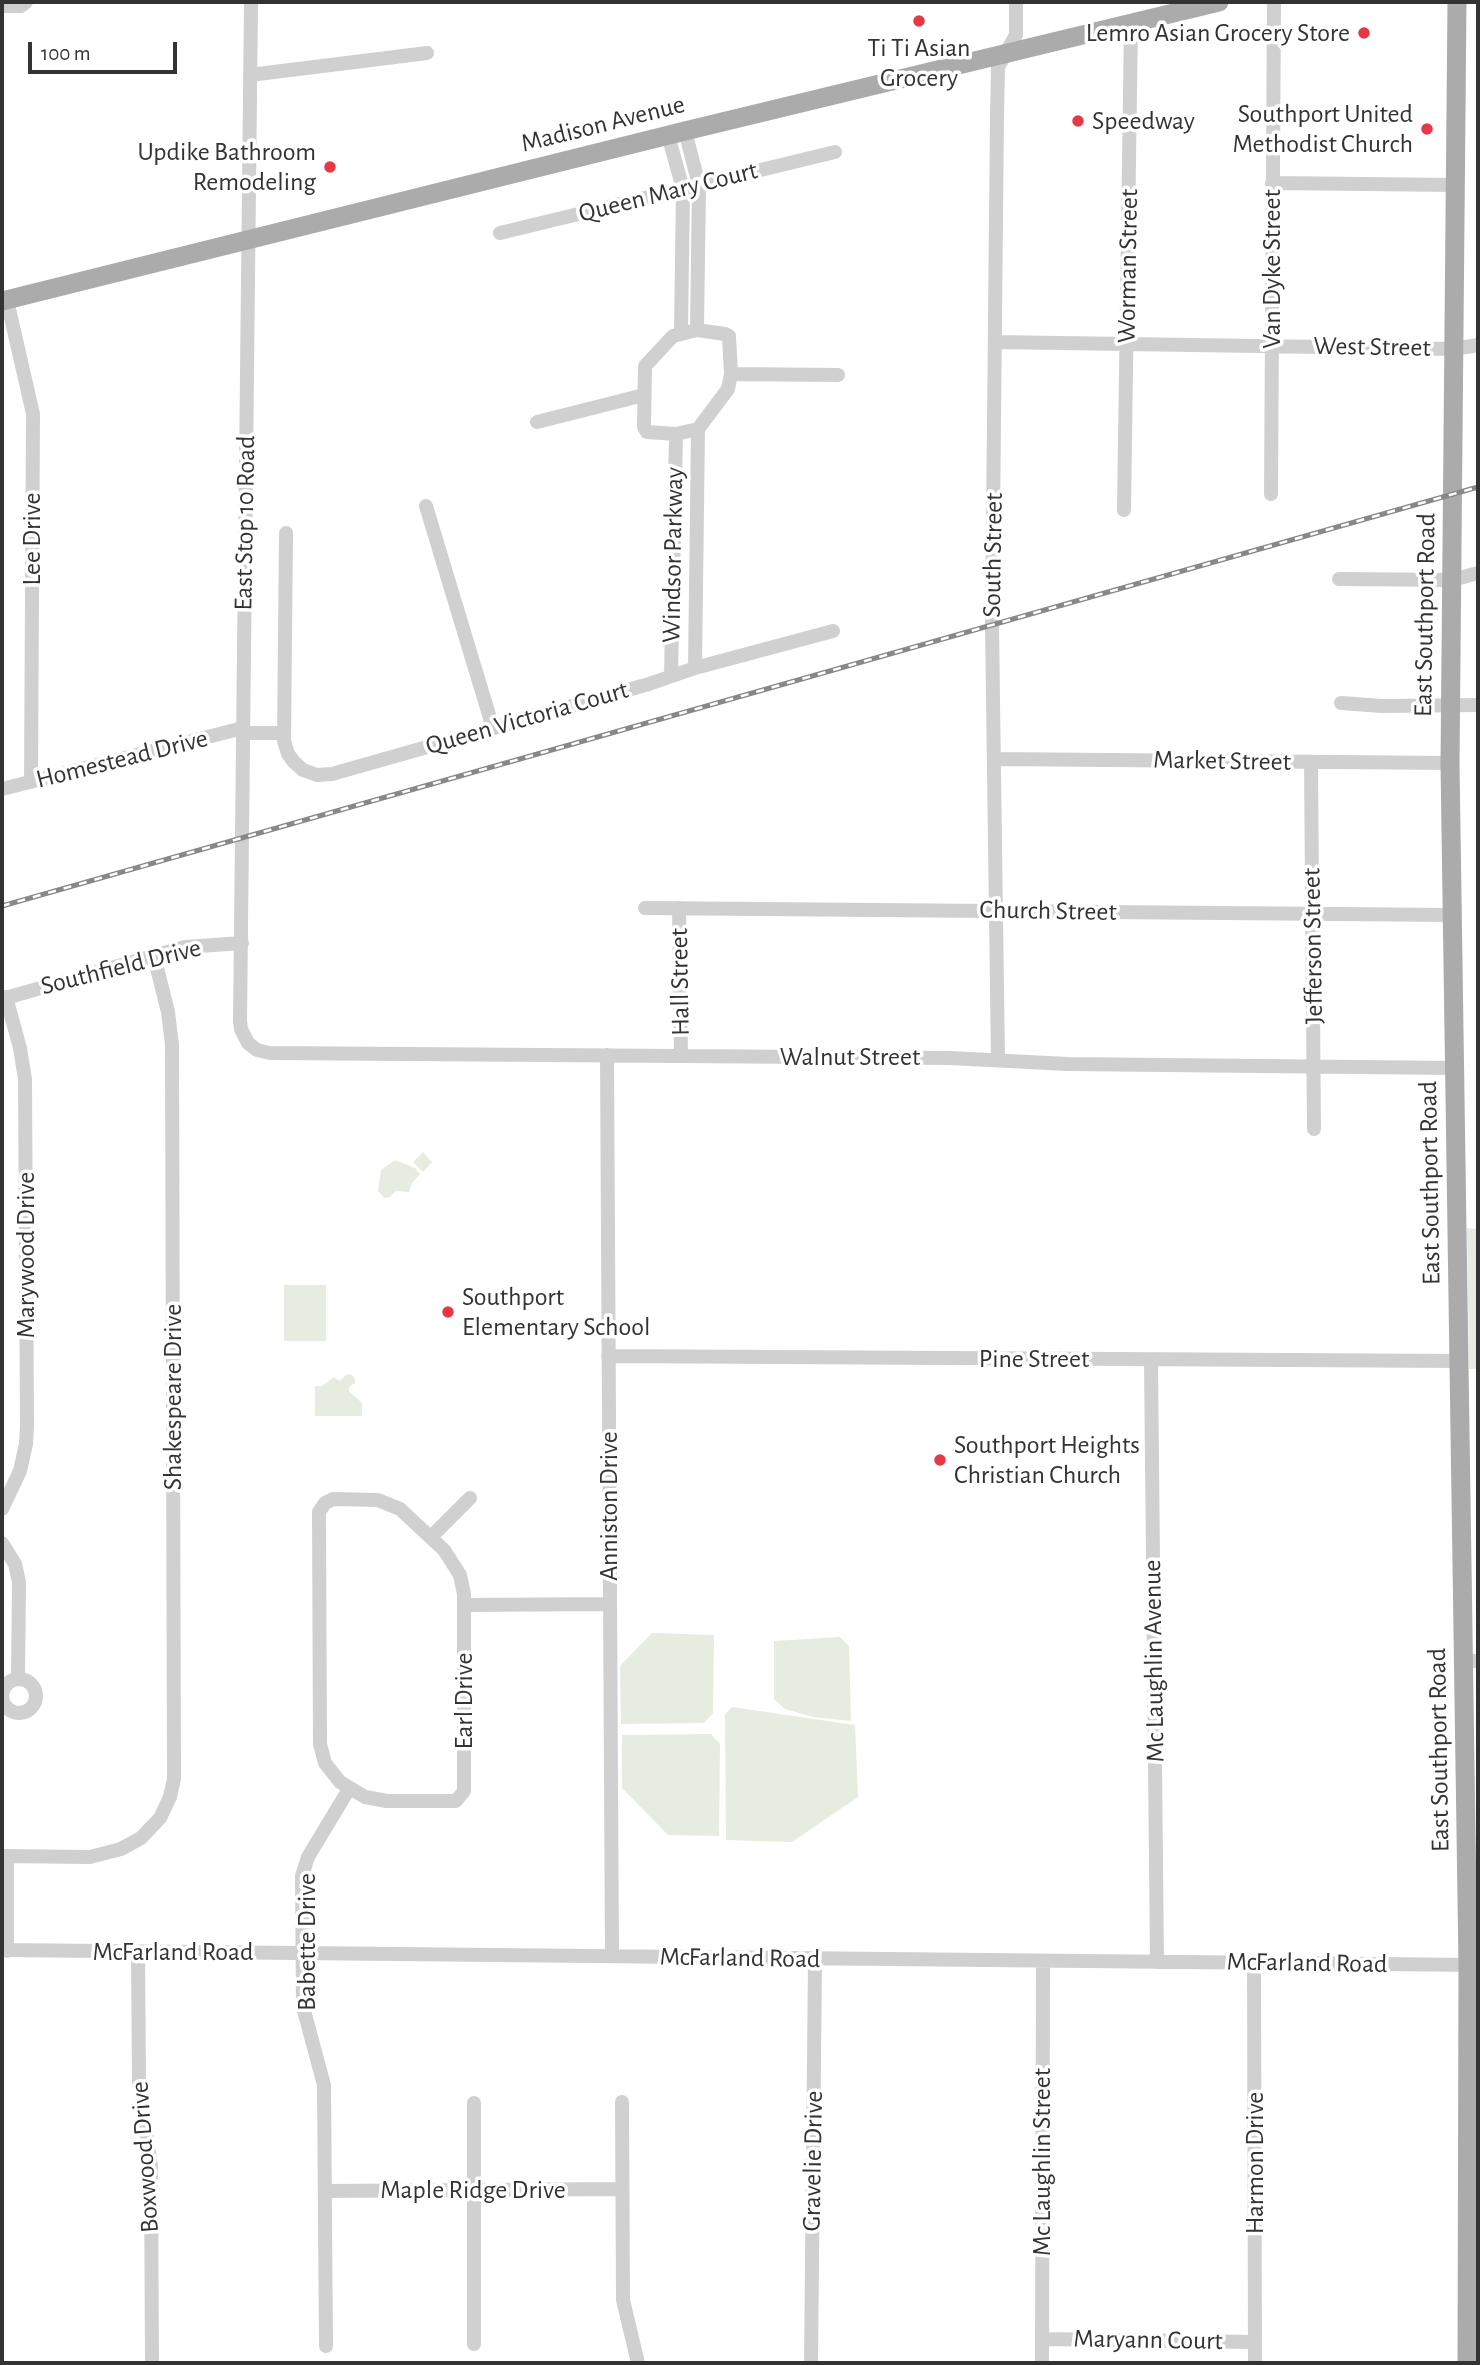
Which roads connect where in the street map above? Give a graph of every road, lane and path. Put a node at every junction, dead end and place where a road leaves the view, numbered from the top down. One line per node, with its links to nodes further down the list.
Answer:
1 (26, 2): 7 (street)
2 (251, 2): 11 (street, East Stop 10 Road)
3 (1016, 2): 9 (street, South Street)
4 (1219, 2): 8 (main road, Madison Avenue)
5 (1274, 2): 14 (street, Van Dyke Street)
6 (1457, 2): 16 (main road, East Southport Road)
7 (2, 6)
8 (1131, 23): 9 (main road, Madison Avenue); 24 (street, Worman Street)
9 (1006, 52): 12 (main road, Madison Avenue); 23 (street, South Street)
10 (427, 53): 11 (street)
11 (250, 75): 19 (street, East Stop 10 Road)
12 (676, 133): 15 (street); 17 (street); 19 (main road, Madison Avenue)
13 (835, 152): 15 (street, Queen Mary Court)
14 (1272, 183): 16 (street); 25 (street, Van Dyke Street)
15 (698, 185): 17 (street, Queen Mary Court); 21 (street)
16 (1456, 185): 27 (main road, East Southport Road)
17 (682, 189): 18 (street, Queen Mary Court); 22 (street)
18 (500, 233)
19 (247, 242): 20 (main road, Madison Avenue); 48 (street, East Stop 10 Road)
20 (4, 301): 53 (street, Lee Drive)
21 (697, 330): 22 (street, Windsor Parkway); 28 (street, Windsor Parkway)
22 (681, 332): 30 (street, Windsor Parkway)
23 (995, 342): 24 (street, West Street); 50 (street, South Street)
24 (1127, 344): 25 (street, West Street); 36 (street, Worman Street)
25 (1272, 345): 27 (street, West Street); 34 (street, Van Dyke Street)
26 (1478, 345): 27 (street, West Street)
27 (1454, 349): 40 (main road, East Southport Road)
28 (731, 374): 29 (street); 32 (street, Windsor Parkway)
29 (838, 375)
30 (644, 395): 31 (street); 33 (street, Windsor Parkway)
31 (537, 422)
32 (698, 429): 33 (street, Windsor Parkway); 42 (street, Windsor Parkway)
33 (676, 434): 43 (street, Windsor Parkway)
34 (1270, 494)
35 (426, 506): 47 (street)
36 (1124, 510)
37 (286, 533): 49 (street)
38 (1478, 573): 40 (street)
39 (1339, 579): 40 (street)
40 (1452, 580): 45 (main road, East Southport Road)
41 (833, 631): 42 (street, Queen Victoria Court)
42 (695, 668): 43 (street, Queen Victoria Court)
43 (671, 676): 47 (street, Queen Victoria Court)
44 (1341, 703): 45 (street)
45 (1451, 705): 46 (street); 52 (main road, East Southport Road)
46 (1478, 705)
47 (493, 728): 49 (street, Queen Victoria Court)
48 (243, 731): 49 (street); 53 (street, Homestead Drive); 60 (street, East Stop 10 Road)
49 (284, 733)
50 (994, 759): 51 (street, Market Street); 57 (street, South Street)
51 (1311, 762): 52 (street, Market Street); 58 (street, Jefferson Street)
52 (1450, 763): 59 (main road, East Southport Road)
53 (31, 782): 54 (street, Homestead Drive)
54 (2, 789)
55 (645, 908): 56 (street, Church Street)
56 (679, 908): 57 (street, Church Street); 65 (street, Hall Street)
57 (996, 911): 58 (street, Church Street); 66 (street, South Street)
58 (1312, 914): 59 (street, Church Street); 67 (street, Jefferson Street)
59 (1452, 915): 68 (main road, East Southport Road)
60 (242, 943): 61 (street, Southfield Drive); 63 (street, East Stop 10 Road)
61 (154, 956): 62 (street, Southfield Drive); 82 (street, Shakespeare Drive)
62 (4, 998): 74 (street, Marywood Drive)
63 (248, 1043): 64 (street, Walnut Street)
64 (607, 1055): 65 (street, Walnut Street); 70 (street, Anniston Drive)
65 (681, 1056): 66 (street, Walnut Street)
66 (998, 1060): 67 (street, Walnut Street)
67 (1315, 1067): 68 (street, Walnut Street); 69 (street, Jefferson Street)
68 (1455, 1068): 72 (main road, East Southport Road)
69 (1314, 1129)
70 (608, 1356): 71 (street, Pine Street); 77 (street, Anniston Drive)
71 (1151, 1360): 72 (street, Pine Street); 89 (street, Mc Laughlin Avenue)
72 (1459, 1361): 79 (main road, East Southport Road)
73 (470, 1498): 75 (street)
74 (2, 1509)
75 (430, 1537): 78 (street, Earl Drive); 81 (street, Earl Drive)
76 (2, 1543): 80 (street)
77 (610, 1604): 78 (street); 86 (street, Anniston Drive)
78 (464, 1605): 81 (street, Earl Drive)
79 (1471, 1661): 91 (main road, East Southport Road)
80 (18, 1679)
81 (349, 1789): 85 (street, Babette Drive)
82 (5, 1856): 83 (street)
83 (4, 1951): 84 (street, McFarland Road)
84 (138, 1952): 85 (street, McFarland Road); 101 (street, Boxwood Drive)
85 (303, 1953): 86 (street, McFarland Road); 96 (street, Babette Drive)
86 (612, 1956): 87 (street, McFarland Road)
87 (815, 1959): 88 (street, McFarland Road); 103 (street, Gravelie Drive)
88 (1042, 1961): 89 (street, McFarland Road); 97 (street, Mc Laughlin Street)
89 (1157, 1962): 90 (street, McFarland Road)
90 (1254, 1963): 91 (street, McFarland Road); 98 (street, Harmon Drive)
91 (1473, 1965): 106 (main road, East Southport Road)
92 (622, 2102): 94 (street)
93 (474, 2103): 95 (street)
94 (622, 2189): 95 (street, Maple Ridge Drive); 102 (street)
95 (473, 2190): 96 (street, Maple Ridge Drive); 99 (street)
96 (325, 2191): 100 (street, Babette Drive)
97 (1042, 2339): 98 (street, Maryann Court); 104 (street, Mc Laughlin Street)
98 (1255, 2342): 105 (street, Harmon Drive)
99 (474, 2344)
100 (326, 2346)
101 (152, 2363)
102 (638, 2363)
103 (811, 2363)
104 (1042, 2363)
105 (1255, 2363)
106 (1467, 2363)

